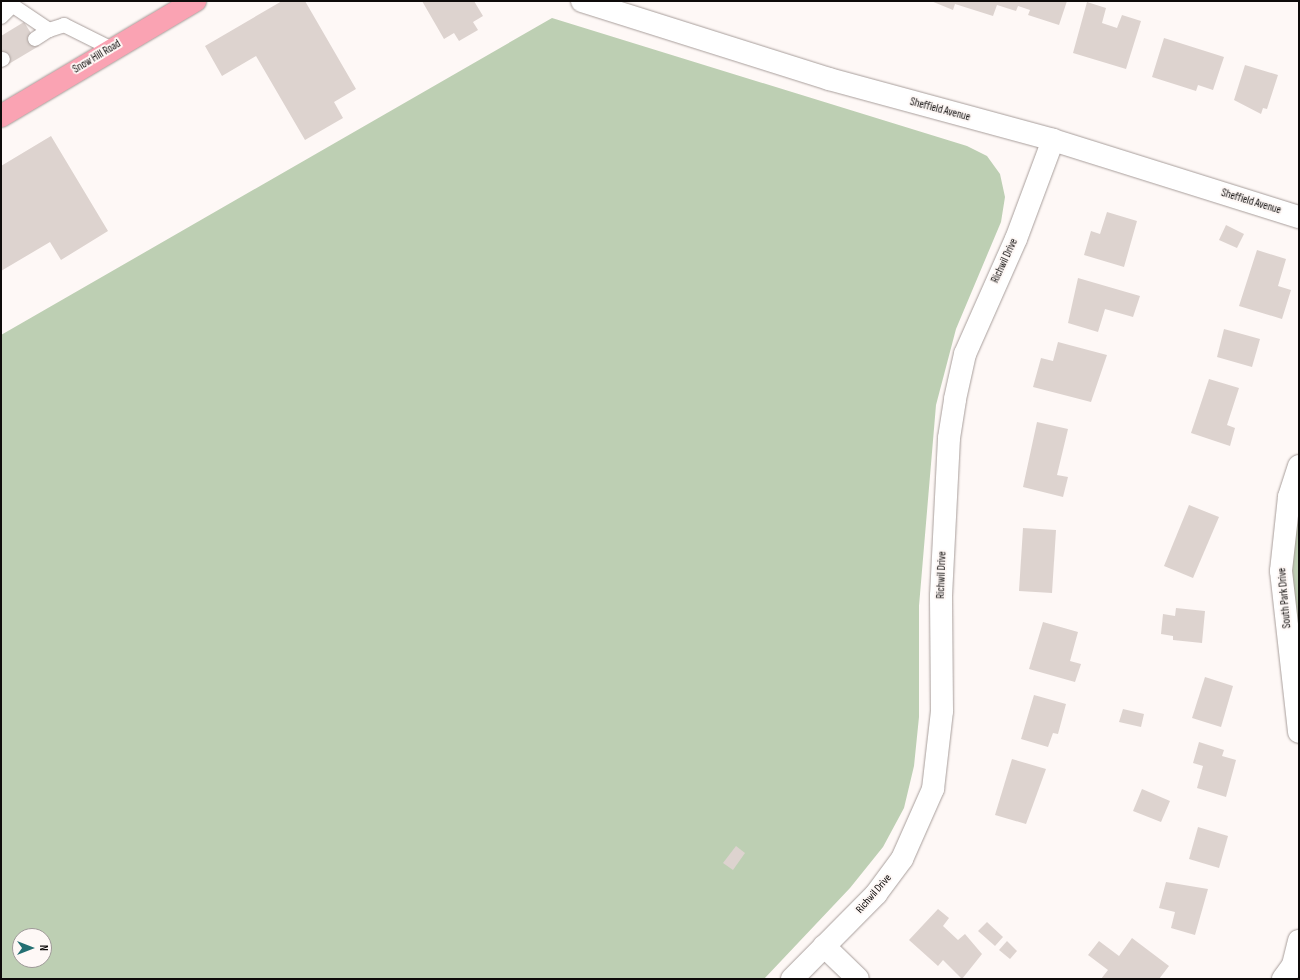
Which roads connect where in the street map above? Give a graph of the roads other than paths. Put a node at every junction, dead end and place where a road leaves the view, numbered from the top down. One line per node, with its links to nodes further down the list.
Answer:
1 (195, 1): 7 (main road, Snow Hill Road)
2 (582, 1): 9 (street, Sheffield Avenue)
3 (9, 4): 4 (lane); 5 (lane)
4 (1, 17)
5 (49, 30): 6 (lane); 7 (lane)
6 (35, 39)
7 (110, 48): 8 (main road, Snow Hill Road)
8 (4, 109)
9 (1053, 140): 10 (street, Sheffield Avenue); 14 (street, Richwil Drive)
10 (1299, 217)
11 (1299, 466): 12 (street, South Park Drive)
12 (1299, 732)
13 (1299, 940): 17 (street)
14 (824, 946): 15 (street, Richwil Drive); 16 (street)
15 (792, 979)
16 (858, 979)
17 (1283, 979)

